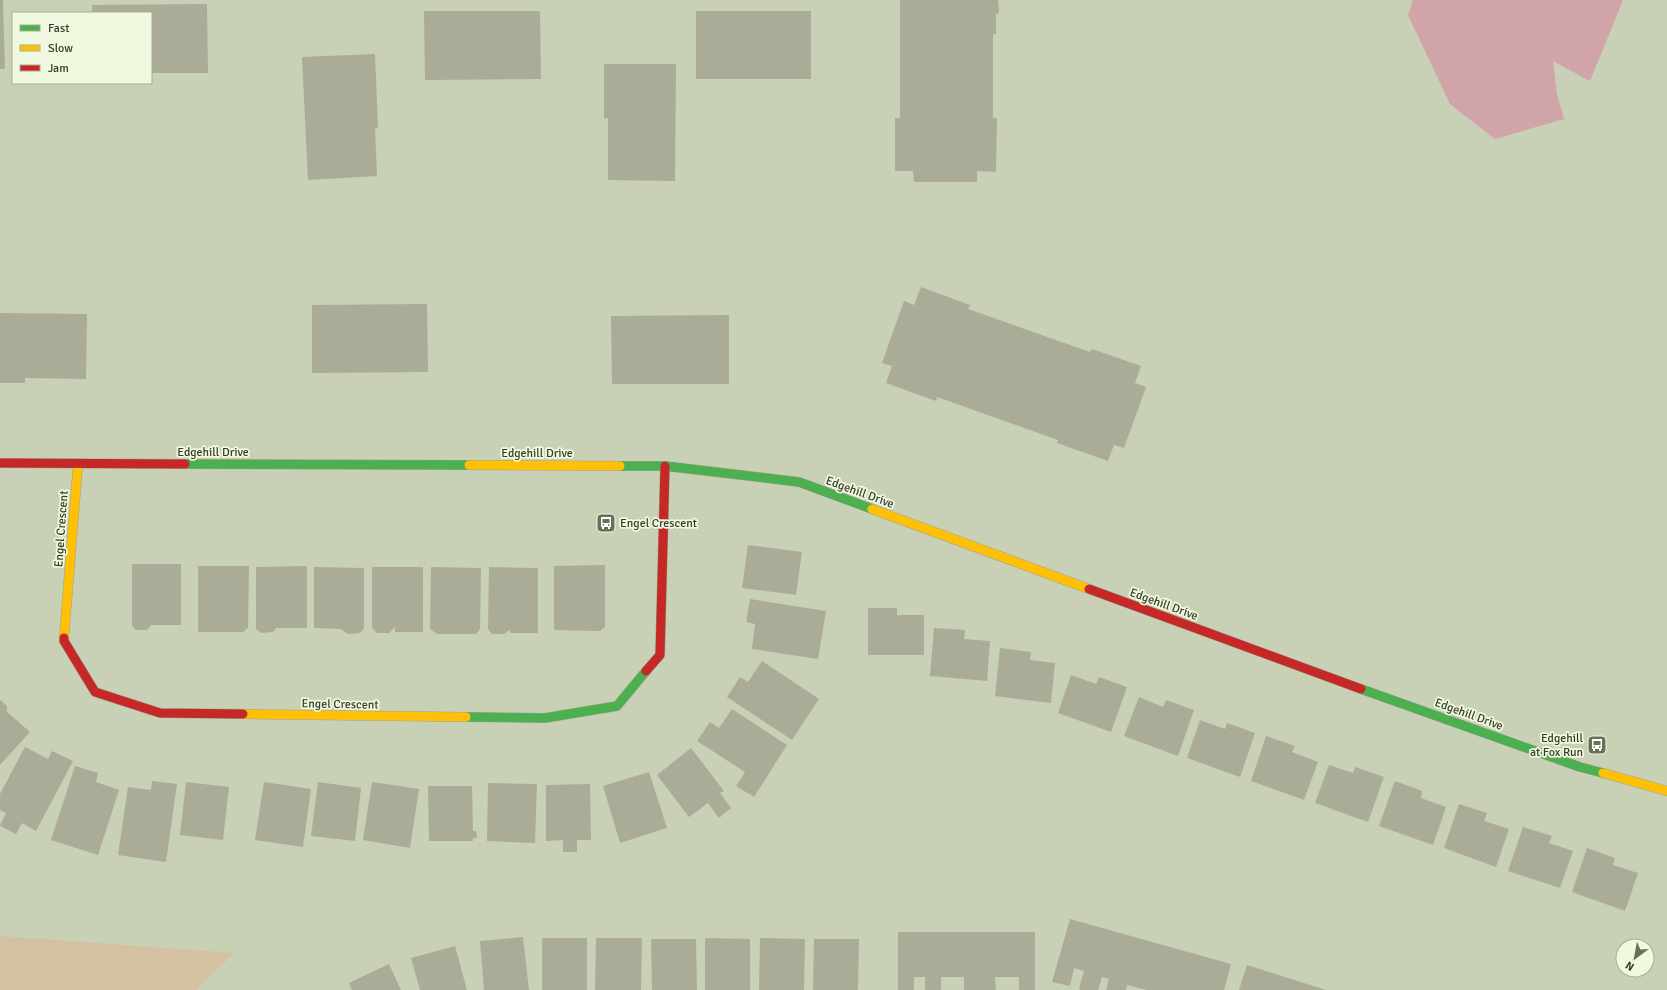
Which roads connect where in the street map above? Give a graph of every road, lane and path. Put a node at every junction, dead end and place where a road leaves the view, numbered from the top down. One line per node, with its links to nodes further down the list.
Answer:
1 (0, 463): 2 (street, Edgehill Drive)
2 (78, 464): 3 (street, Edgehill Drive); 3 (street, Engel Crescent)
3 (665, 466): 4 (street, Edgehill Drive)
4 (1667, 791)

